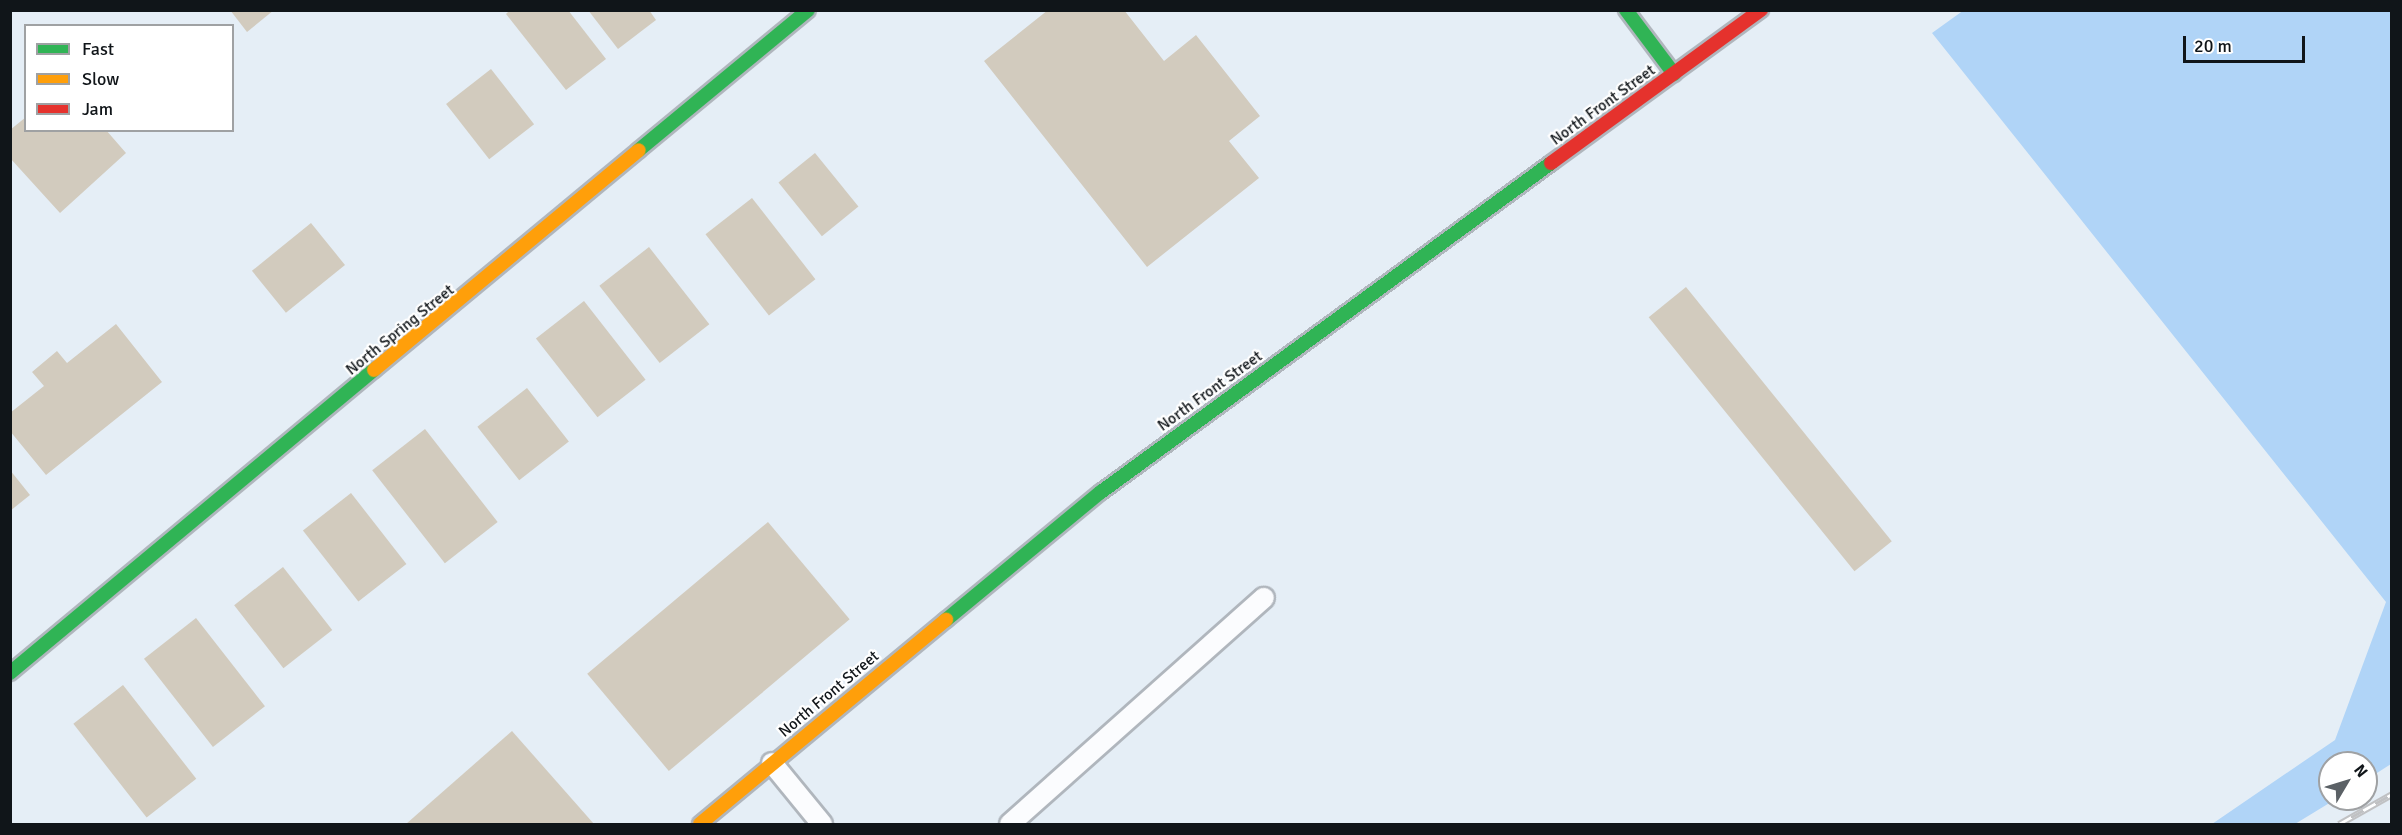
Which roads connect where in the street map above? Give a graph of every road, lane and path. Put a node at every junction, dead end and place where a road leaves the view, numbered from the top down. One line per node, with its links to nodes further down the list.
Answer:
1 (808, 10): 6 (street, North Spring Street)
2 (1626, 10): 4 (street)
3 (1761, 10): 4 (street, North Front Street)
4 (1674, 74): 7 (street, North Front Street)
5 (1264, 598): 10 (lane)
6 (10, 673)
7 (772, 764): 8 (street, North Front Street); 9 (lane)
8 (700, 825)
9 (822, 825)
10 (1010, 825)

